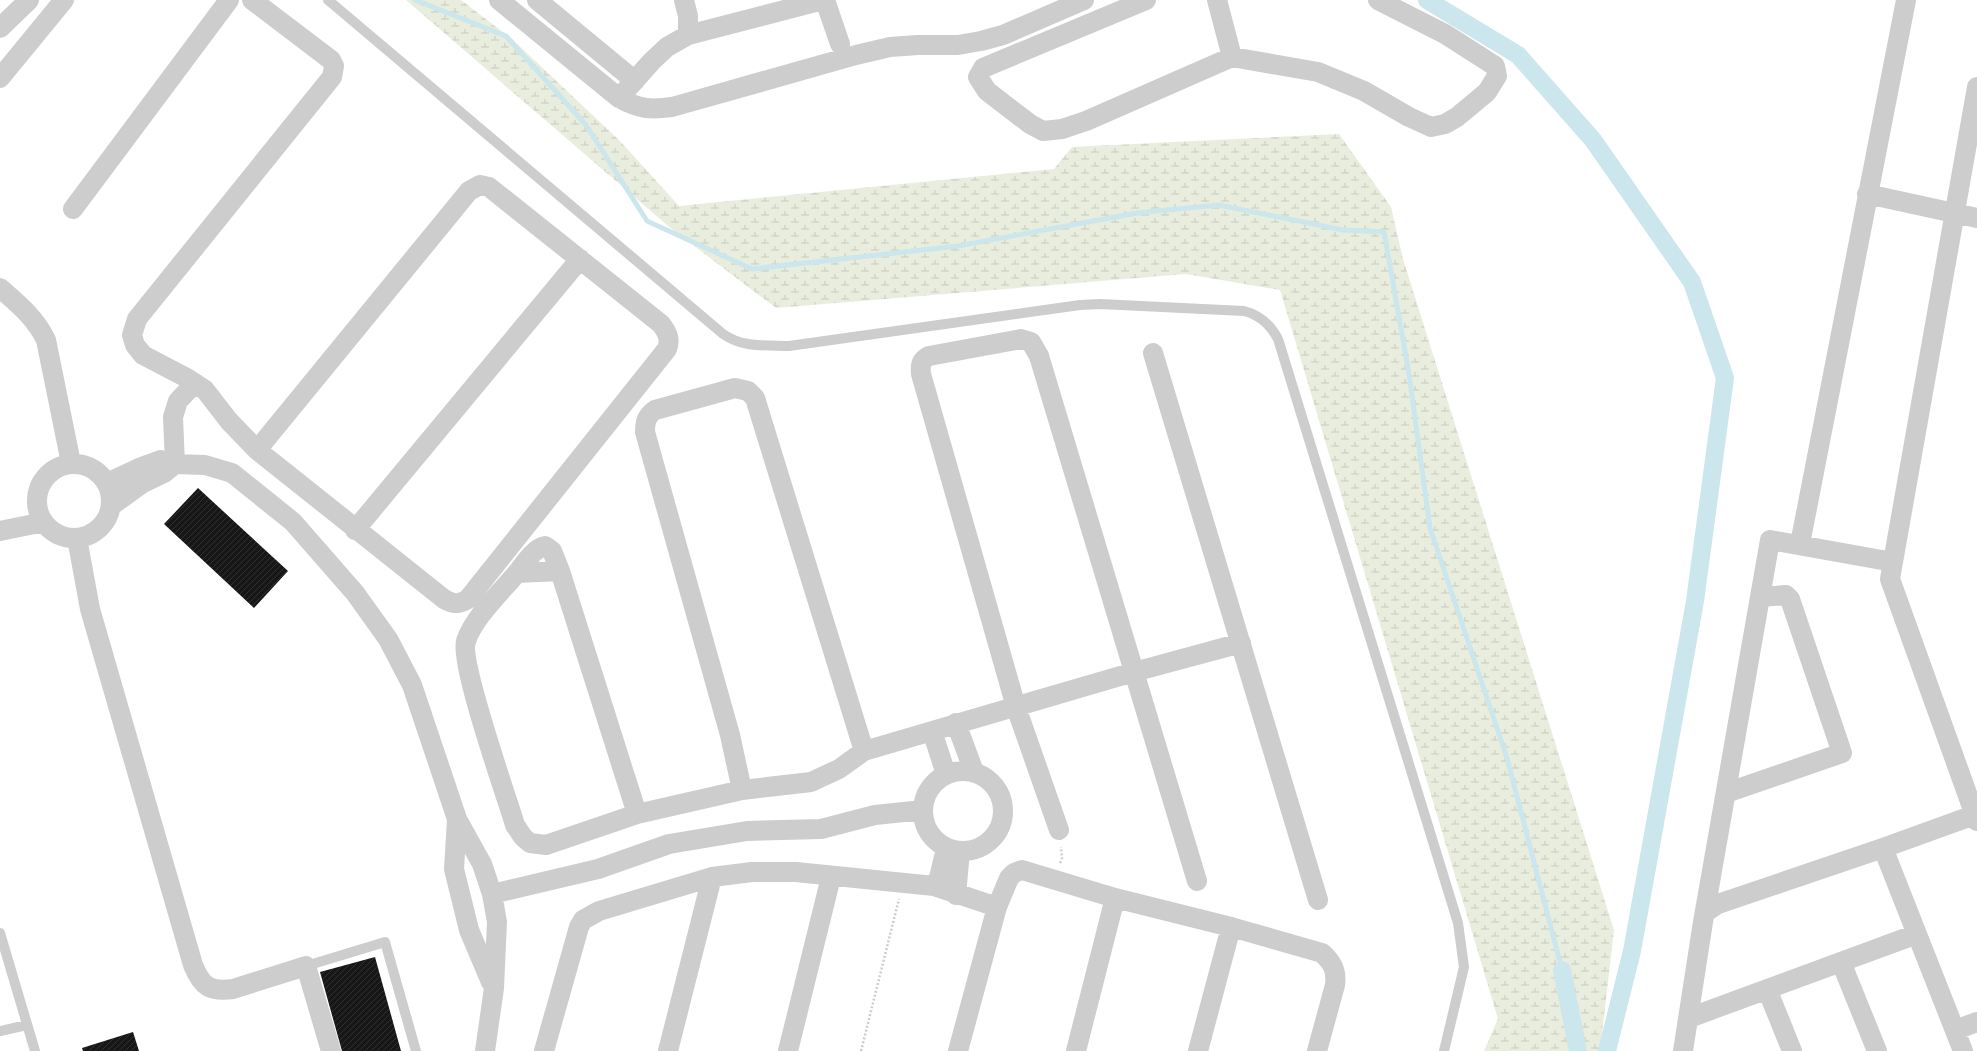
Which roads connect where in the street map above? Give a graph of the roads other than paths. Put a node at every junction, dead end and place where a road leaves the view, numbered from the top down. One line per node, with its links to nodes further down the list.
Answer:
1 (29, 0): 15 (street)
2 (64, 0): 19 (street)
3 (229, 0): 24 (street)
4 (252, 0): 30 (street)
5 (328, 0): 93 (lane)
6 (499, 0): 22 (street)
7 (537, 0): 20 (street)
8 (684, 0): 16 (street)
9 (824, 0): 16 (street); 17 (street)
10 (1084, 0): 22 (street)
11 (1146, 0): 18 (street)
12 (1217, 0): 18 (street)
13 (1378, 0): 18 (street)
14 (1906, 0): 23 (street)
15 (0, 28)
16 (688, 36): 20 (street)
17 (840, 44)
18 (1232, 57)
19 (0, 78)
20 (635, 81): 22 (street)
21 (1977, 87): 25 (street)
22 (619, 98)
23 (1867, 194): 25 (street); 40 (street)
24 (73, 209)
25 (1954, 213): 26 (street); 41 (street)
26 (1977, 218)
27 (580, 259): 31 (street); 37 (street); 37 (street)
28 (0, 288): 32 (street)
29 (1153, 353): 43 (street)
30 (195, 383): 31 (street); 33 (street)
31 (257, 450): 37 (street)
32 (71, 463): 34 (street); 36 (street)
33 (175, 464): 34 (street); 35 (street); 56 (street)
34 (107, 483): 35 (street)
35 (111, 506): 39 (street)
36 (44, 522): 38 (street); 39 (street)
37 (355, 530)
38 (0, 531)
39 (77, 538): 74 (street)
40 (1800, 544): 41 (street); 42 (street)
41 (1893, 562): 55 (street)
42 (1761, 596): 52 (street); 52 (street)
43 (1240, 643): 44 (street); 67 (street)
44 (1134, 672): 45 (street); 45 (street); 62 (street)
45 (1016, 707): 46 (street); 57 (street)
46 (956, 724): 47 (street); 49 (street)
47 (932, 731): 48 (street); 50 (street)
48 (864, 751): 51 (street); 51 (street)
49 (974, 772): 50 (street); 59 (street)
50 (946, 774): 53 (street)
51 (742, 790): 54 (street)
52 (1726, 793): 69 (street)
53 (923, 810): 59 (street); 64 (street)
54 (636, 814): 54 (street)
55 (1976, 816): 58 (street)
56 (456, 818): 64 (street); 75 (street)
57 (1059, 830)
58 (1883, 848): 69 (street); 72 (street)
59 (953, 850): 63 (street); 65 (street)
60 (712, 877): 61 (street); 86 (street); 87 (street)
61 (831, 877): 63 (street); 88 (street)
62 (1197, 881)
63 (934, 886): 65 (street)
64 (492, 894): 75 (street)
65 (956, 895): 68 (street)
66 (1115, 898): 68 (street); 70 (street); 90 (street)
67 (1318, 900)
68 (996, 907): 89 (street)
69 (1706, 912): 78 (street)
70 (1231, 927): 91 (street); 92 (street)
71 (0, 933): 79 (lane)
72 (1917, 934): 73 (street); 80 (street)
73 (1840, 962): 76 (street); 97 (street)
74 (306, 966): 83 (street); 84 (lane)
75 (494, 988): 85 (street)
76 (1767, 990): 78 (street); 96 (street)
77 (1977, 1022): 80 (street)
78 (1688, 1024): 94 (street); 95 (street)
79 (27, 1025): 81 (lane); 82 (lane)
80 (1955, 1030): 98 (street)
81 (0, 1031)
82 (35, 1051)
83 (331, 1051)
84 (416, 1051)
85 (485, 1051)
86 (544, 1051)
87 (668, 1051)
88 (788, 1051)
89 (958, 1051)
90 (1076, 1051)
91 (1198, 1051)
92 (1317, 1051)
93 (1444, 1051)
94 (1683, 1051)
95 (1695, 1051)
96 (1792, 1051)
97 (1877, 1051)
98 (1963, 1051)

